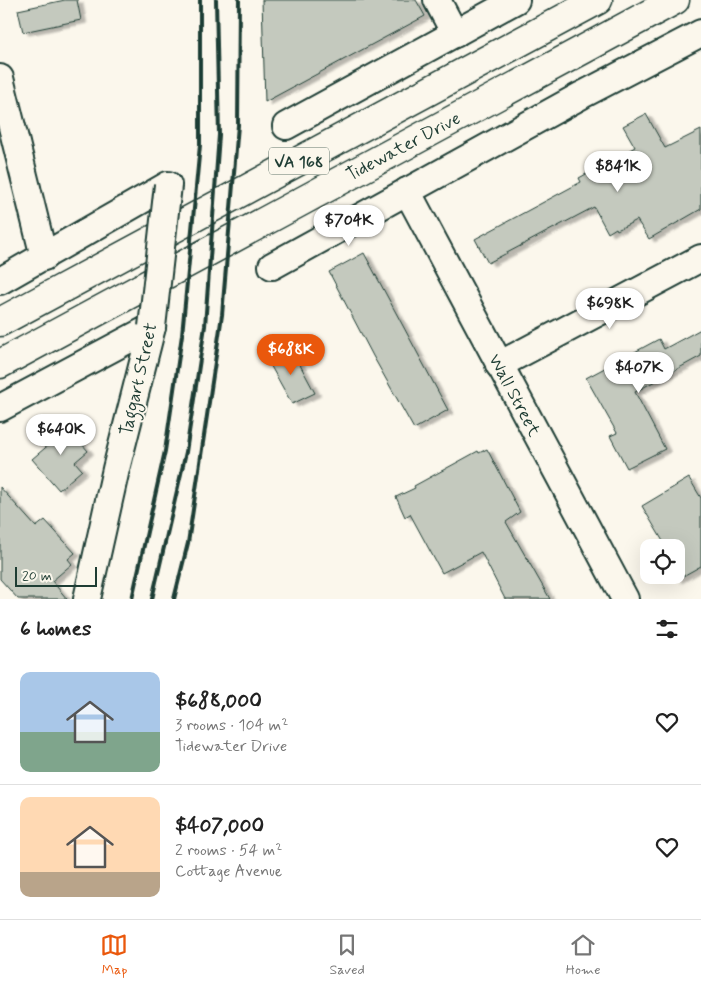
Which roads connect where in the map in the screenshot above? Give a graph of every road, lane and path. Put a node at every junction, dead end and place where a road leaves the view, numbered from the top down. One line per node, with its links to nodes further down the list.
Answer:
1 (437, 0): 6 (street)
2 (516, 0): 6 (street)
3 (598, 0): 14 (highway, Tidewater Drive / VA 168)
4 (675, 0): 16 (highway, Tidewater Drive / VA 168)
5 (701, 33): 9 (street)
6 (455, 34): 8 (street)
7 (0, 78): 10 (street)
8 (286, 126)
9 (407, 191): 12 (street); 17 (street, Wall Street)
10 (44, 257): 13 (street); 15 (street, Taggart Street, bridge)
11 (701, 258): 17 (street)
12 (272, 266)
13 (0, 281)
14 (0, 322)
15 (152, 327): 18 (street); 19 (street, Taggart Street)
16 (0, 364)
17 (499, 365): 20 (street, Wall Street)
18 (0, 408)
19 (87, 599)
20 (625, 599)

